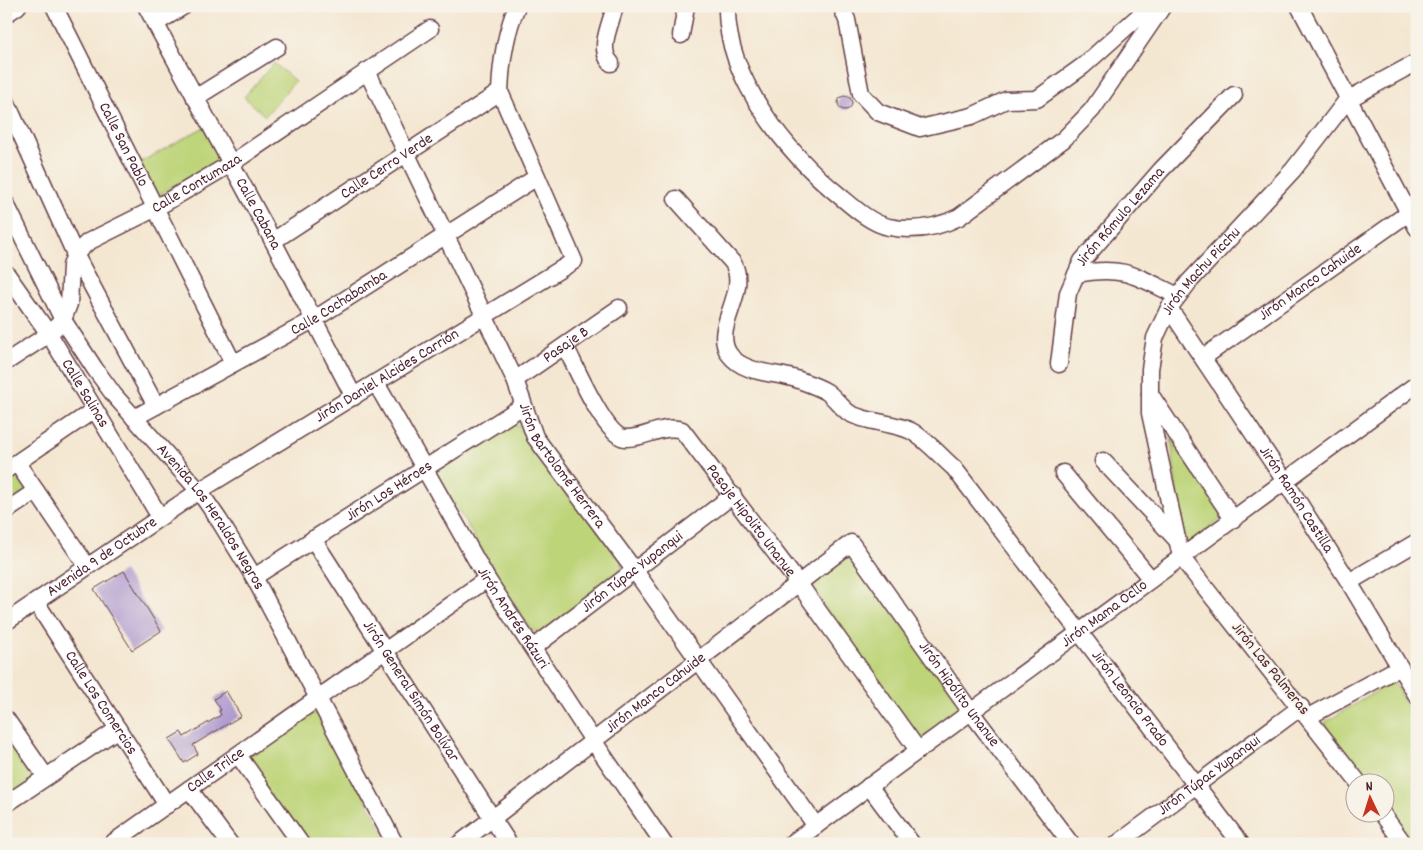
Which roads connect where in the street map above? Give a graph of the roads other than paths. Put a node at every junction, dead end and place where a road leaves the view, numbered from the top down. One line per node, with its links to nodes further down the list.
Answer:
1 (18, 6): 13 (street)
2 (54, 6): 31 (street, Calle San Pablo)
3 (146, 6): 14 (street, Calle Cabana)
4 (184, 6): 14 (street)
5 (516, 6): 21 (street)
6 (615, 6): 19 (street)
7 (686, 6): 16 (street)
8 (728, 6): 11 (street)
9 (841, 6): 10 (street)
10 (1150, 6)
11 (1163, 6)
12 (1299, 6): 24 (street)
13 (6, 14)
14 (156, 24): 23 (street, Calle Cabana)
15 (430, 29): 20 (street, Calle Contumaza)
16 (681, 35)
17 (278, 47): 23 (street)
18 (1417, 62): 24 (street, Jirón Machu Picchu)
19 (611, 63)
20 (367, 71): 26 (street, Jirón Bartolomé Herrera); 27 (street, Calle Contumaza)
21 (500, 92): 26 (street, Calle Cerro Verde); 28 (street)
22 (1234, 95): 38 (street, Jirón Rómulo Lezama)
23 (195, 98): 27 (street, Calle Cabana)
24 (1348, 100): 32 (street); 39 (street, Jirón Machu Picchu)
25 (6, 102): 36 (street)
26 (406, 153): 34 (street, Jirón Bartolomé Herrera); 35 (street, Calle Cerro Verde)
27 (232, 163): 31 (street, Calle Contumaza); 35 (street, Calle Cabana)
28 (537, 176): 34 (street, Calle Cochabamba); 41 (street, Jirón Daniel Alcides Carrión)
29 (676, 199): 84 (street, Jirón Leoncio Prado)
30 (6, 204): 42 (street, Avenida Los Heraldos Negros)
31 (156, 208): 36 (street, Calle Contumaza); 48 (street, Calle San Pablo)
32 (1412, 209): 33 (street); 46 (street, Jirón Manco Cahuide)
33 (1417, 228)
34 (445, 235): 41 (street, Jirón Bartolomé Herrera); 43 (street, Calle Cochabamba)
35 (273, 240): 43 (street, Calle Cabana)
36 (76, 254): 42 (street); 55 (street)
37 (6, 273): 44 (street, Calle Salinas)
38 (1076, 274): 39 (street); 49 (street, Jirón Rómulo Lezama)
39 (1174, 302): 46 (street, Jirón Ramón Castilla); 53 (street, Jirón Machu Picchu)
40 (619, 308): 45 (street, Pasaje B)
41 (484, 317): 50 (street, Jirón Bartolomé Herrera); 51 (street, Jirón Daniel Alcides Carrión)
42 (62, 320): 44 (street); 58 (street, Avenida Los Heraldos Negros)
43 (313, 320): 48 (street, Calle Cochabamba); 54 (street, Calle Cabana)
44 (49, 334): 47 (street); 57 (street, Calle Salinas)
45 (565, 346): 50 (street, Pasaje B); 66 (street, Pasaje Hipolito Unanue)
46 (1204, 357): 63 (street, Jirón Ramón Castilla)
47 (6, 362)
48 (233, 364): 55 (street, Calle Cochabamba)
49 (1059, 364)
50 (515, 380): 56 (street, Jirón Bartolomé Herrera)
51 (376, 383): 54 (street, Jirón Daniel Alcides Carrión); 61 (street, Jirón Andrés Rázuri)
52 (1417, 384): 63 (street, Jirón Mama Ocllo)
53 (1150, 394): 69 (street); 71 (street, Jirón Machu Picchu)
54 (354, 397): 65 (street, Jirón Daniel Alcides Carrión)
55 (156, 406): 58 (street, Calle Cochabamba)
56 (523, 406): 61 (street, Jirón Los Héroes); 76 (street, Jirón Bartolomé Herrera)
57 (94, 410): 60 (street); 68 (street, Calle Salinas)
58 (134, 418): 65 (street, Avenida Los Heraldos Negros)
59 (1103, 460): 71 (street)
60 (12, 467): 64 (street)
61 (425, 468): 70 (street, Jirón Los Héroes); 78 (street, Jirón Andrés Rázuri)
62 (1063, 473): 79 (street)
63 (1285, 481): 69 (street, Jirón Mama Ocllo); 80 (street, Jirón Ramón Castilla)
64 (36, 491): 67 (street); 75 (street)
65 (199, 491): 68 (street, Avenida 9 de Octubre); 77 (street, Avenida Los Heraldos Negros)
66 (733, 495): 76 (street, Jirón Túpac Yupanqui); 81 (street, Pasaje Hipolito Unanue)
67 (6, 512)
68 (160, 517): 75 (street, Avenida 9 de Octubre)
69 (1233, 519): 74 (street, Jirón Mama Ocllo)
70 (313, 539): 77 (street, Jirón Los Héroes); 86 (street, Jirón General Simón Bolívar)
71 (1177, 540): 74 (street, Jirón Machu Picchu)
72 (1417, 542): 80 (street)
73 (851, 543): 81 (street, Jirón Manco Cahuide); 91 (street, Jirón Hipólito Unanue)
74 (1181, 557): 79 (street, Jirón Mama Ocllo); 92 (street, Jirón Las Palmeras)
75 (87, 566): 82 (street, Avenida 9 de Octubre)
76 (635, 572): 85 (street, Jirón Túpac Yupanqui); 87 (street, Jirón Bartolomé Herrera)
77 (254, 577): 90 (street, Avenida Los Heraldos Negros)
78 (487, 579): 85 (street, Jirón Andrés Rázuri); 86 (street, Calle Trilce)
79 (1151, 579): 84 (street, Jirón Mama Ocllo)
80 (1349, 582): 88 (street, Jirón Ramón Castilla)
81 (799, 584): 87 (street, Jirón Manco Cahuide); 96 (street, Pasaje Hipolito Unanue)
82 (36, 602): 83 (street, Avenida 9 de Octubre); 94 (street, Calle Los Comercios)
83 (6, 622)
84 (1079, 632): 91 (street, Jirón Mama Ocllo); 100 (street, Jirón Leoncio Prado)
85 (533, 648): 95 (street, Jirón Andrés Rázuri)
86 (385, 651): 90 (street, Calle Trilce); 105 (street, Jirón General Simón Bolívar)
87 (699, 661): 95 (street, Jirón Manco Cahuide); 107 (street, Jirón Bartolomé Herrera)
88 (1400, 667): 89 (street, Jirón Ramón Castilla); 92 (street, Jirón Túpac Yupanqui)
89 (1415, 689)
90 (318, 698): 97 (street, Calle Trilce); 111 (street, Avenida Los Heraldos Negros)
91 (970, 712): 96 (street, Jirón Mama Ocllo); 117 (street, Jirón Hipólito Unanue)
92 (1304, 712): 98 (street, Jirón Las Palmeras); 100 (street, Jirón Túpac Yupanqui)
93 (7, 722): 99 (street)
94 (118, 729): 99 (street); 104 (street, Calle Los Comercios)
95 (594, 742): 105 (street, Jirón Manco Cahuide); 114 (street, Jirón Andrés Rázuri)
96 (918, 750): 101 (street, Jirón Mama Ocllo)
97 (238, 755): 102 (street, Calle Trilce); 110 (street)
98 (1350, 772)
99 (46, 777): 103 (street)
100 (1197, 784): 118 (street, Jirón Túpac Yupanqui); 119 (street, Jirón Leoncio Prado)
101 (869, 786): 107 (street, Jirón Mama Ocllo); 116 (street)
102 (189, 789): 104 (street, Calle Trilce); 109 (street)
103 (6, 804)
104 (167, 805): 108 (street, Calle Trilce)
105 (492, 819): 112 (street, Jirón Manco Cahuide); 113 (street, Jirón General Simón Bolívar)
106 (1388, 822): 120 (street)
107 (816, 826): 115 (street, Jirón Mama Ocllo)
108 (117, 842)
109 (230, 844)
110 (301, 844)
111 (394, 844)
112 (459, 844)
113 (509, 844)
114 (664, 844)
115 (791, 844)
116 (912, 844)
117 (1071, 844)
118 (1117, 844)
119 (1241, 844)
120 (1404, 844)

